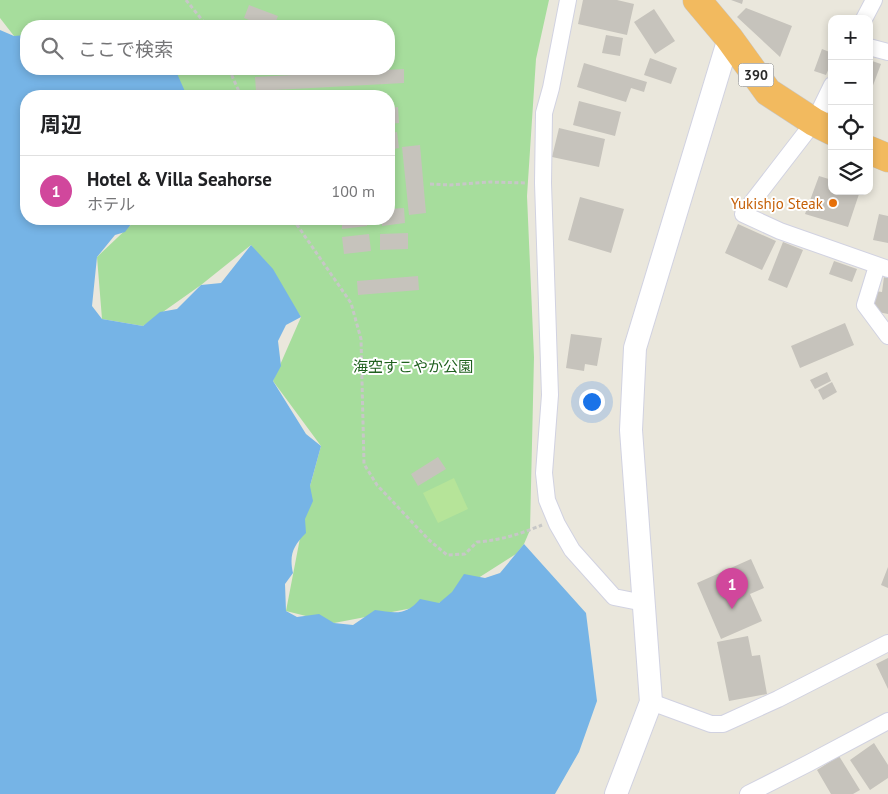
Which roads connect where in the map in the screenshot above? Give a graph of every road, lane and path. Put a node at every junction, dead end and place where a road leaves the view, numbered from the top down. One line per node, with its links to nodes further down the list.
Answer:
1 (186, 0): 6 (path)
2 (568, 0): 16 (street)
3 (697, 0): 7 (highway, 390)
4 (874, 0): 5 (street)
5 (866, 15)
6 (202, 20)
7 (730, 38): 13 (highway, 390); 22 (street)
8 (873, 48): 9 (street)
9 (888, 52)
10 (232, 75): 11 (path)
11 (238, 90)
12 (828, 103): 13 (street)
13 (823, 126): 19 (street)
14 (873, 152): 15 (highway)
15 (888, 158)
16 (543, 183): 17 (path); 21 (street)
17 (430, 184)
18 (297, 225): 21 (path)
19 (883, 268): 20 (street)
20 (888, 336)
21 (555, 519): 22 (street)
22 (644, 603): 24 (street)
23 (888, 643): 24 (street)
24 (652, 702): 26 (street)
25 (888, 721): 27 (street)
26 (616, 794)
27 (748, 794)

